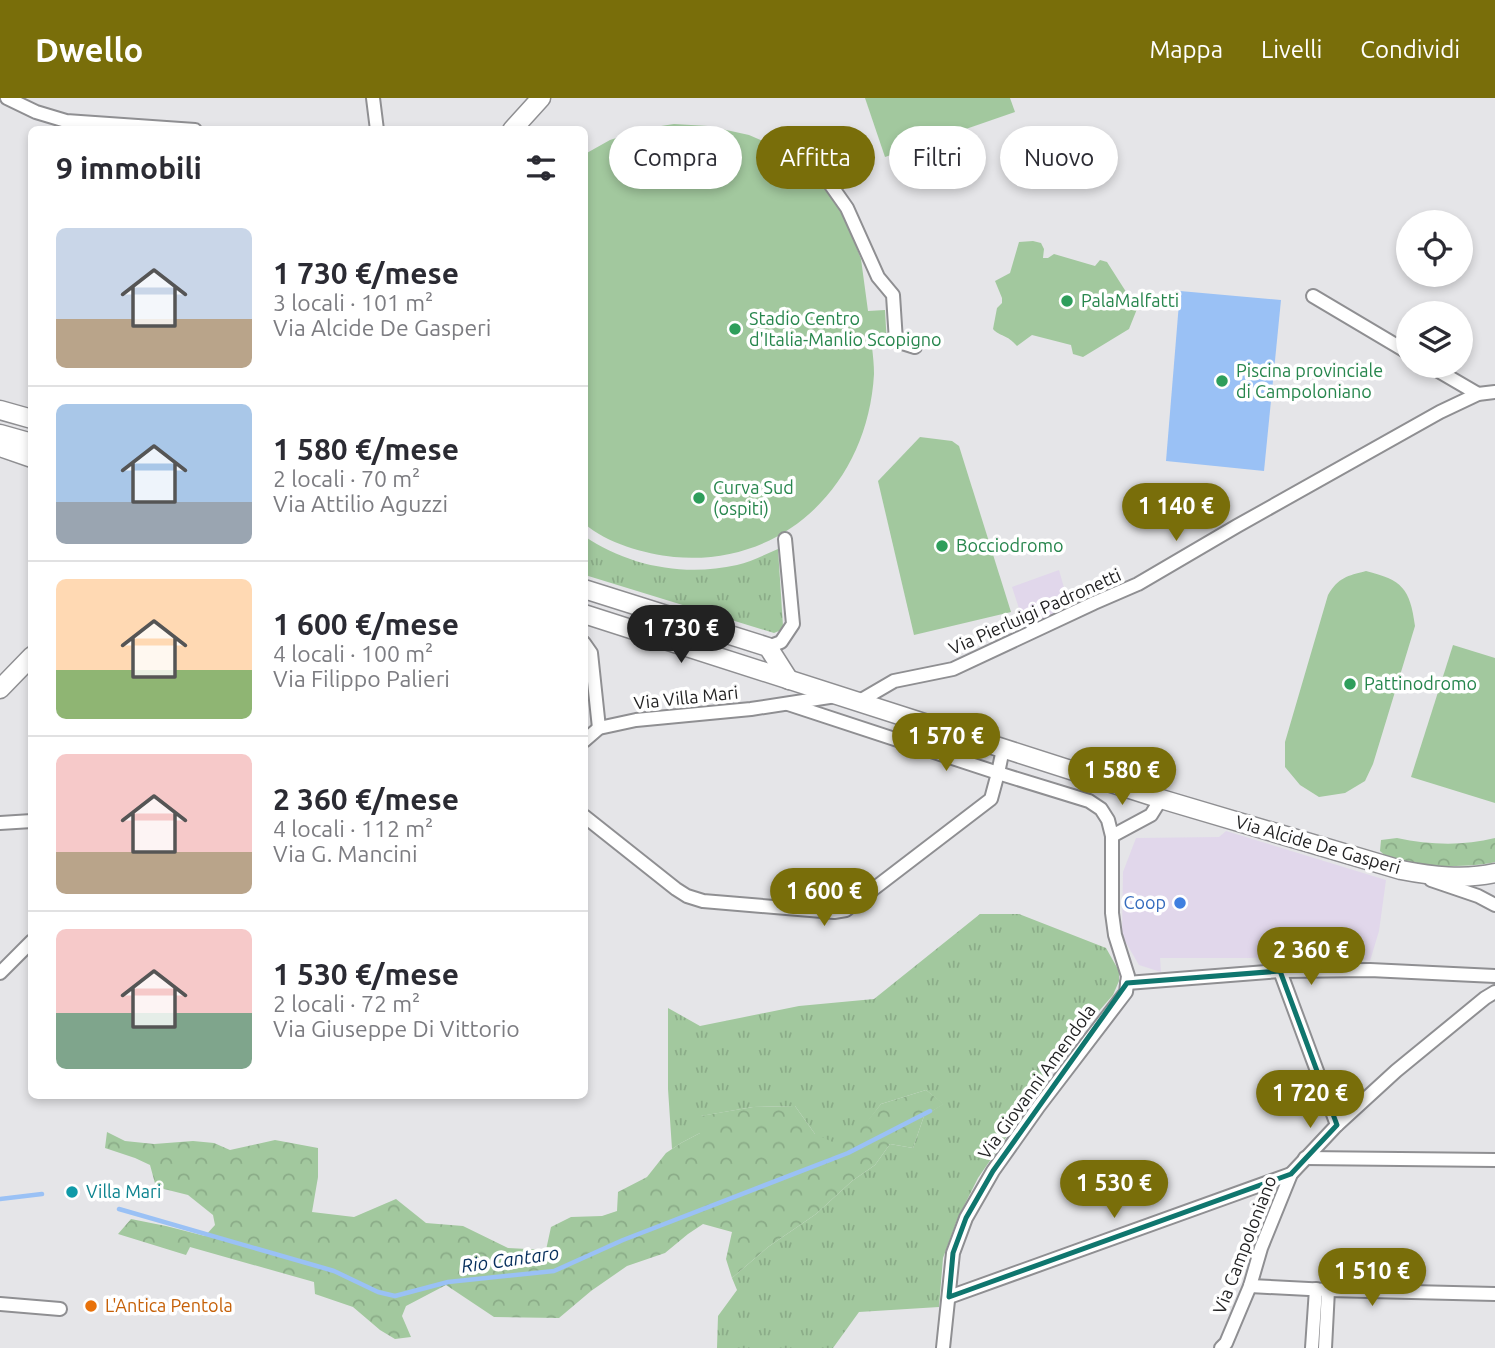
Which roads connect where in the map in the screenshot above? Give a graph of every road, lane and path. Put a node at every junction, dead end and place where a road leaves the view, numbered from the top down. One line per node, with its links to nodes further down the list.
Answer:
1 (7, 98): 4 (street)
2 (373, 98): 5 (street)
3 (541, 98): 6 (street)
4 (138, 126)
5 (376, 126)
6 (516, 126)
7 (834, 189): 10 (street)
8 (1313, 296): 9 (street)
9 (1396, 345)
10 (915, 347)
11 (1451, 378): 13 (street)
12 (1495, 392): 13 (street, Via Pierluigi Padronetti)
13 (1478, 394): 31 (street, Via Pierluigi Padronetti)
14 (0, 398): 15 (street)
15 (28, 406)
16 (0, 410): 17 (street)
17 (28, 418)
18 (0, 434): 19 (street)
19 (28, 442)
20 (0, 447): 21 (street)
21 (28, 457)
22 (785, 539): 25 (street)
23 (588, 590): 25 (street)
24 (588, 615): 28 (street, Via Alcide De Gasperi)
25 (768, 647): 28 (street)
26 (588, 649): 33 (street)
27 (28, 660): 29 (street)
28 (789, 680): 30 (street, Via Alcide De Gasperi)
29 (0, 689)
30 (838, 695): 31 (street, Via Alcide De Gasperi); 32 (street, Via Villa Mari)
31 (858, 702): 35 (street, Via Alcide De Gasperi)
32 (788, 704): 33 (street, Via Villa Mari); 36 (street)
33 (599, 729): 34 (street, Via Villa Mari)
34 (588, 738)
35 (1003, 749): 36 (street); 37 (street, Via Alcide De Gasperi)
36 (998, 773): 38 (street); 41 (street)
37 (1161, 799): 41 (street); 42 (street, Via Alcide De Gasperi)
38 (588, 819)
39 (28, 821): 40 (street)
40 (0, 822)
41 (1112, 836): 49 (street)
42 (1401, 870): 43 (street, Via Alcide De Gasperi); 44 (street)
43 (1495, 873)
44 (1495, 905)
45 (28, 945): 47 (street)
46 (1280, 971): 48 (street); 49 (street); 51 (street)
47 (0, 973)
48 (1495, 976)
49 (1127, 983): 58 (street, Via Giovanni Amendola)
50 (1495, 992): 51 (street, Via Campoloniano)
51 (1337, 1125): 52 (street, Via Campoloniano)
52 (1305, 1158): 53 (street); 54 (street, Via Campoloniano)
53 (1495, 1160)
54 (1290, 1174): 55 (street, Via Campoloniano); 58 (street)
55 (1250, 1286): 56 (street); 61 (street, Via Campoloniano)
56 (1322, 1290): 57 (street); 63 (street); 64 (street)
57 (1495, 1294)
58 (949, 1297): 62 (street, Via Giovanni Amendola)
59 (0, 1304): 60 (street)
60 (60, 1309)
61 (1225, 1346)
62 (943, 1348)
63 (1312, 1348)
64 (1325, 1348)

